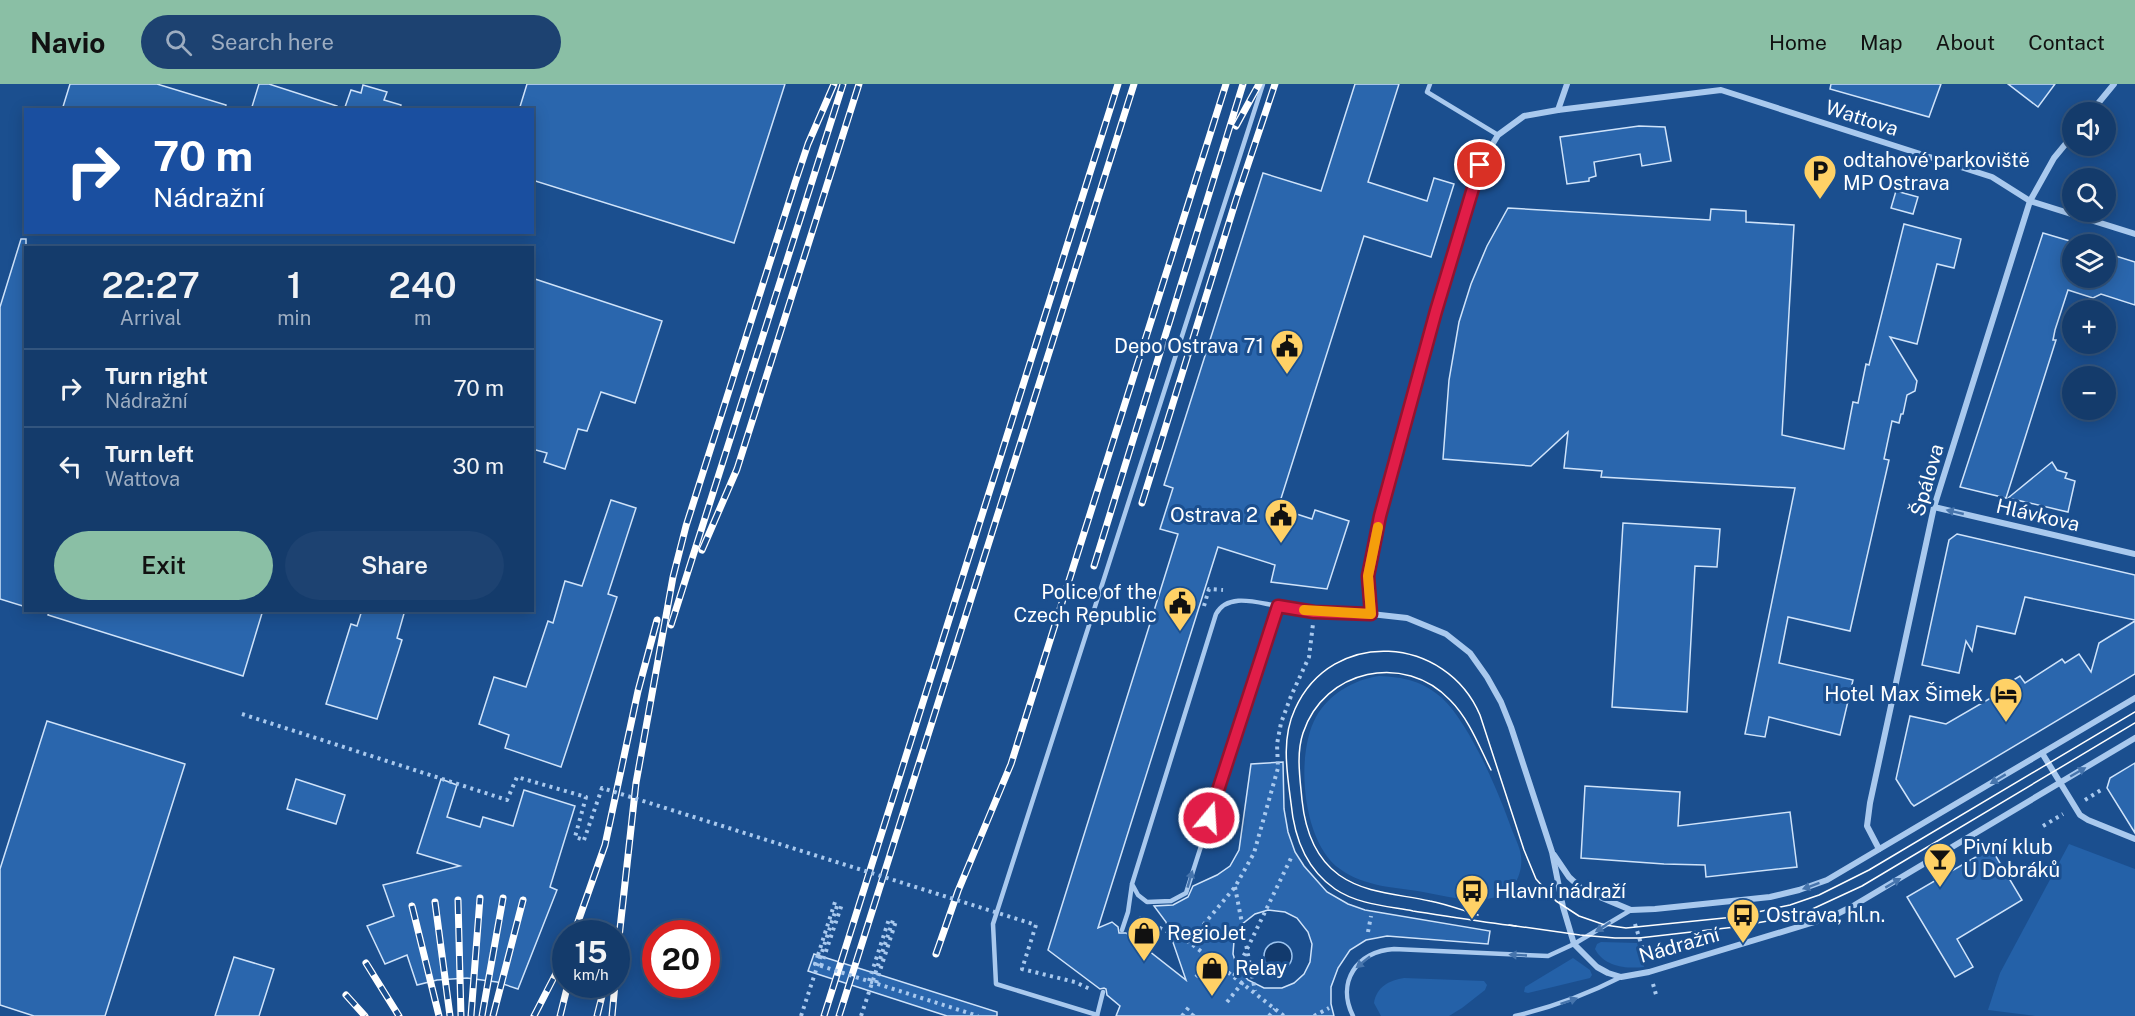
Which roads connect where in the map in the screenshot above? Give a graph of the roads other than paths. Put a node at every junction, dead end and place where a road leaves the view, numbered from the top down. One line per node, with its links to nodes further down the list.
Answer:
1 (1263, 84): 29 (lane)
2 (1430, 84): 8 (lane)
3 (1567, 84): 7 (street)
4 (2114, 84): 6 (street)
5 (1723, 87): 7 (street, Wattova); 10 (street, Wattova)
6 (2099, 102)
7 (1558, 110): 8 (street, Wattova)
8 (1498, 135): 15 (street, Wattova)
9 (2062, 148): 10 (street, Špálova)
10 (2030, 201): 11 (street, Wattova); 12 (street, Špálova)
11 (2135, 234)
12 (1934, 507): 13 (street, Hlávkova, one-way to 12); 21 (street, Špálova)
13 (2135, 554)
14 (1278, 606): 15 (street, Nádražní); 23 (lane); 23 (lane, one-way to 14)
15 (1371, 614): 22 (street, Nádražní)
16 (2135, 700): 18 (street, Nádražní)
17 (2135, 738): 19 (street, Nádražní, one-way to 17)
18 (2042, 753): 19 (street); 21 (street, Nádražní, one-way to 21)
19 (2059, 783): 20 (street); 27 (street, Nádražní, one-way to 19)
20 (2135, 838)
21 (1879, 849): 24 (street, Nádražní, one-way to 24)
22 (1552, 852): 24 (street, Nádražní); 26 (street, Nádražní)
23 (1132, 884): 25 (lane)
24 (1631, 910): 26 (lane, one-way to 26)
25 (1122, 930)
26 (1574, 944): 27 (street, Nádražní); 30 (lane, one-way to 30)
27 (1621, 977): 31 (lane, one-way to 27)
28 (1103, 992): 29 (lane)
29 (1097, 1016)
30 (1353, 1016)
31 (1515, 1016)

